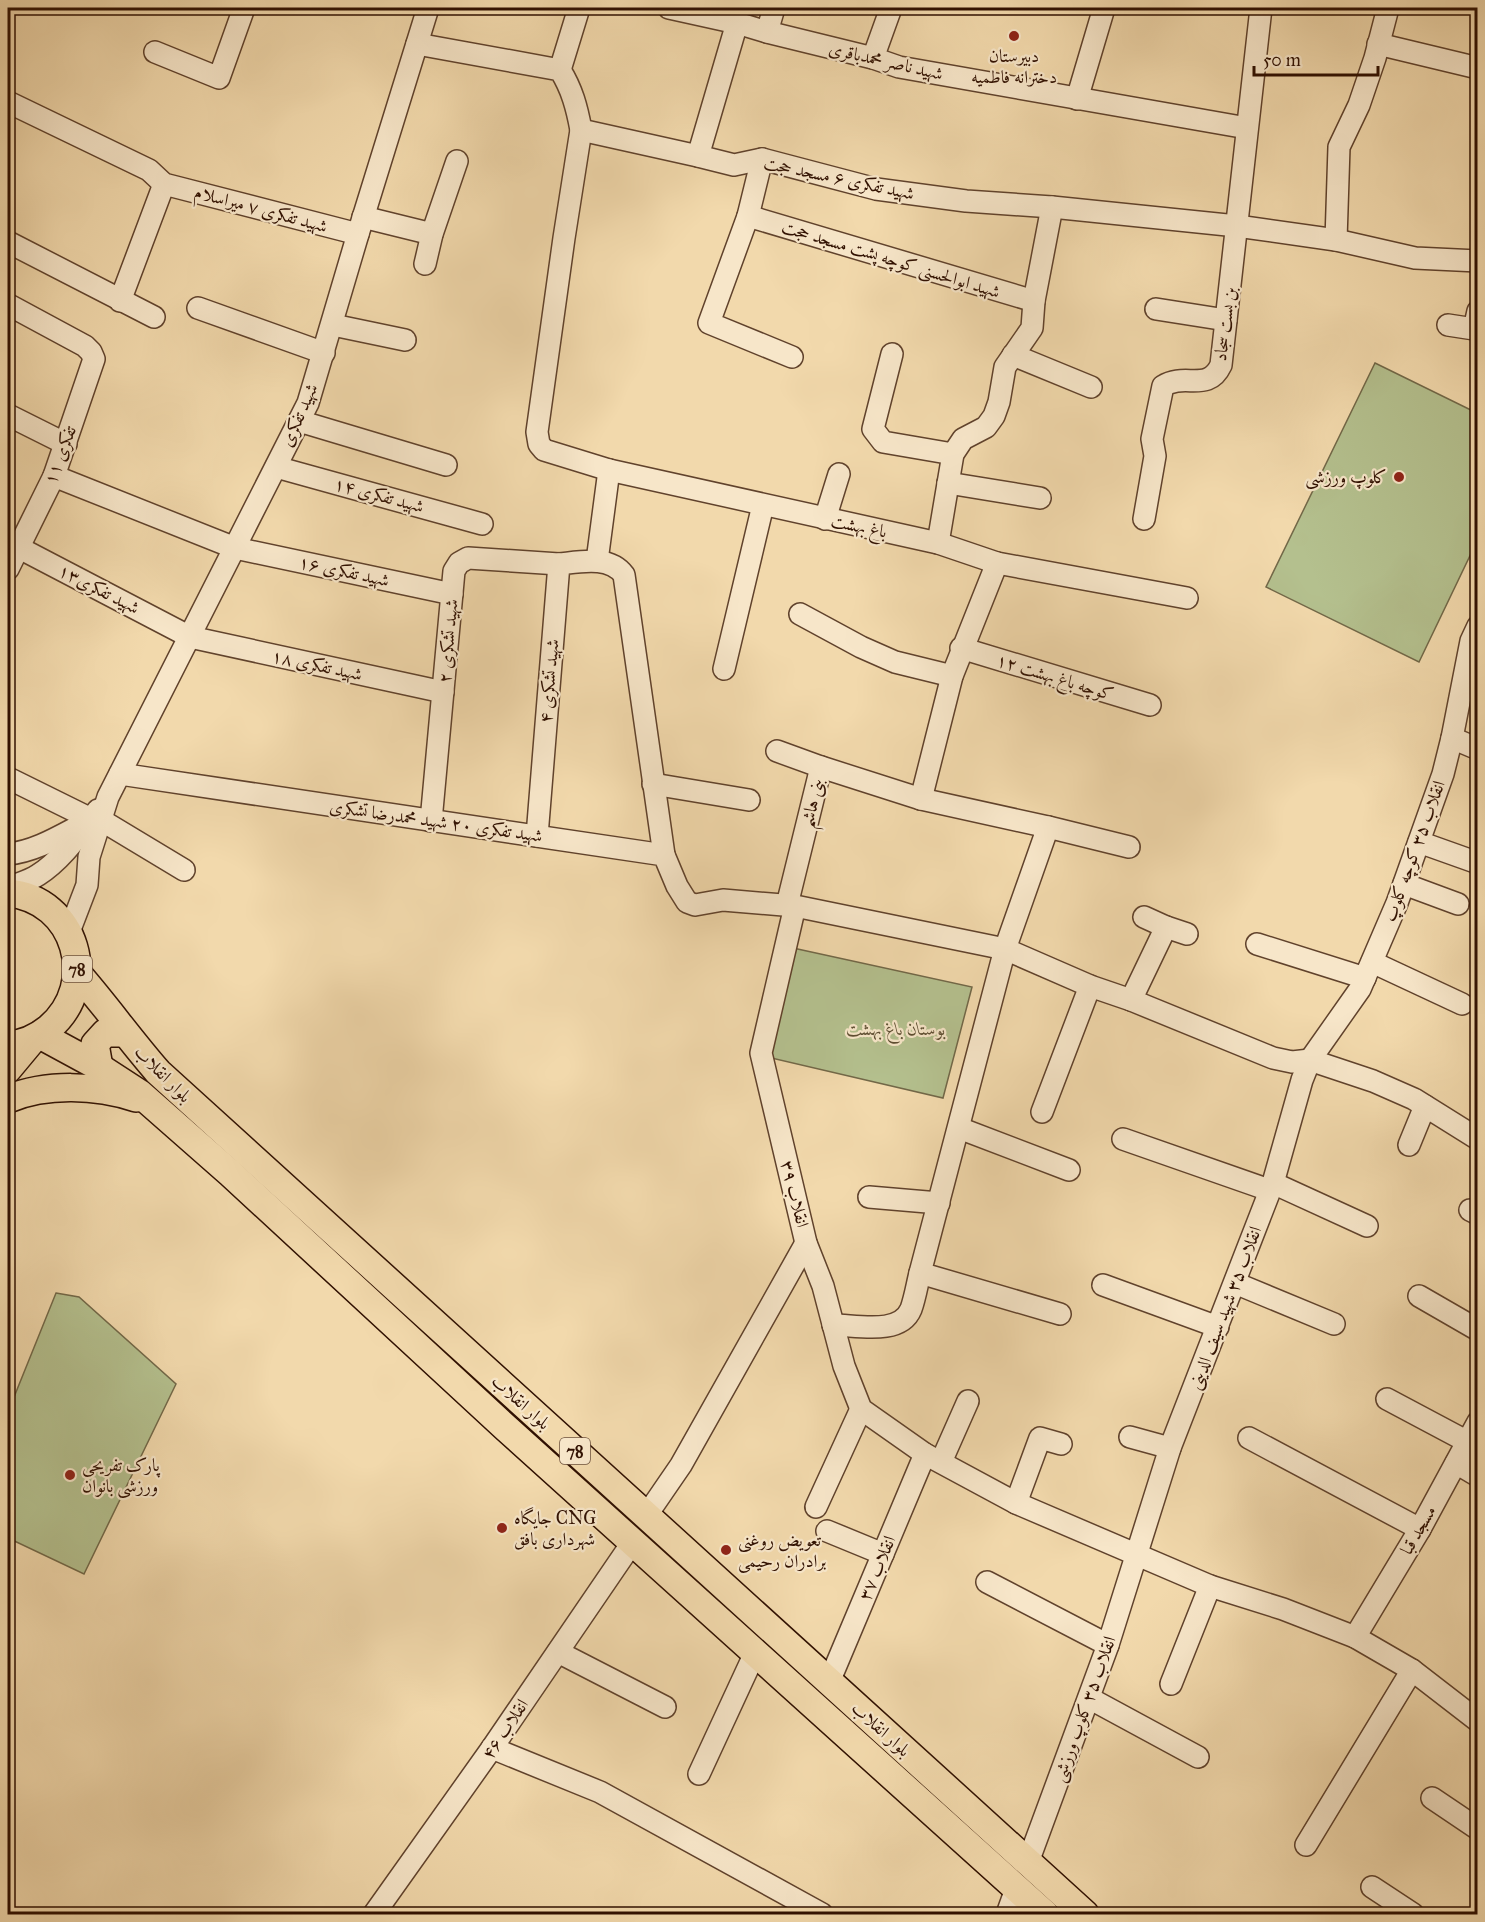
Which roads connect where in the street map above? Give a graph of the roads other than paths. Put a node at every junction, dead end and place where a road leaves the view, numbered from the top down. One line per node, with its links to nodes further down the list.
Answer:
1 (244, 8): 15 (street)
2 (428, 8): 13 (street, شهید تفکری)
3 (579, 8): 18 (street)
4 (669, 8): 10 (street, شهید ناصر محمدباقری)
5 (774, 8): 12 (street)
6 (891, 8): 16 (street)
7 (1104, 8): 19 (street)
8 (1261, 8): 21 (street, بن بست سجاد)
9 (1388, 8): 14 (street)
10 (701, 11): 11 (street, شهید ناصر محمدباقری)
11 (737, 23): 12 (street, شهید ناصر محمدباقری); 23 (street)
12 (767, 32): 16 (street, شهید ناصر محمدباقری)
13 (417, 44): 18 (street); 29 (street, شهید تفکری)
14 (1378, 44): 17 (street); 32 (street)
15 (154, 52)
16 (873, 58): 19 (street, شهید ناصر محمدباقری)
17 (1478, 68)
18 (560, 70): 22 (street)
19 (1077, 99): 21 (street, شهید ناصر محمدباقری)
20 (8, 102): 26 (street, شهید تفکری ۷ میراسلام)
21 (1247, 128): 30 (street, بن بست سجاد)
22 (581, 130): 23 (street, شهید تفکری ۶ مسجد حجت); 58 (street, باغ بهشت)
23 (698, 156): 24 (street, شهید تفکری ۶ مسجد حجت)
24 (762, 159): 27 (street, شهید تفکری ۶ مسجد حجت); 28 (street)
25 (457, 161): 31 (street)
26 (164, 184): 29 (street, شهید تفکری ۷ میراسلام); 36 (street)
27 (1052, 207): 30 (street, شهید تفکری ۶ مسجد حجت); 37 (street)
28 (748, 216): 37 (street, شهید ابوالحسنی کوچه پشت مسجد حجت); 50 (street)
29 (361, 226): 31 (street, شهید تفکری ۷ میراسلام); 44 (street, شهید تفکری)
30 (1237, 226): 32 (street, شهید تفکری ۶ مسجد حجت); 43 (street, بن بست سجاد)
31 (432, 234): 35 (street)
32 (1336, 240): 34 (street, شهید تفکری ۶ مسجد حجت)
33 (10, 243): 36 (street)
34 (1478, 261)
35 (425, 264)
36 (120, 300): 42 (street)
37 (1034, 302): 49 (street)
38 (9, 305): 54 (street, تفکری ۱۱)
39 (198, 308): 47 (street)
40 (1156, 309): 43 (street)
41 (1478, 311): 45 (street)
42 (154, 317)
43 (1226, 320): 65 (street, بن بست سجاد)
44 (333, 325): 46 (street); 47 (street, شهید تفکری)
45 (1448, 325)
46 (405, 340)
47 (324, 353): 53 (street, شهید تفکری)
48 (892, 354): 55 (street)
49 (1013, 355): 51 (street); 55 (street)
50 (792, 357)
51 (1091, 387)
52 (8, 415): 54 (street)
53 (299, 421): 56 (street); 57 (street, شهید تفکری)
54 (66, 444): 60 (street, تفکری ۱۱)
55 (953, 454): 61 (street)
56 (446, 465)
57 (276, 467): 66 (street, شهید تفکری ۱۴); 69 (street, شهید تفکری)
58 (609, 470): 63 (street, باغ بهشت); 70 (street)
59 (839, 474): 64 (street)
60 (54, 476): 68 (street, تفکری ۱۱); 69 (street, شهید تفکری ۱۶)
61 (948, 483): 62 (street); 67 (street)
62 (1040, 498)
63 (763, 505): 64 (street, باغ بهشت); 81 (street)
64 (825, 519): 67 (street, باغ بهشت)
65 (1144, 519)
66 (483, 524)
67 (938, 543): 71 (street, باغ بهشت)
68 (13, 545): 73 (street, تفکری ۱۱); 78 (street, شهید تفکری۱۳)
69 (235, 548): 74 (street, شهید تفکری ۱۶); 78 (street, شهید تفکری)
70 (597, 561): 72 (street); 91 (street)
71 (997, 563): 75 (street, باغ بهشت); 79 (street)
72 (559, 564): 74 (street, شهید تشکری ۲); 97 (street, شهید تشکری ۴)
73 (8, 569)
74 (452, 594): 83 (street, شهید تشکری ۲)
75 (1187, 598)
76 (800, 614): 82 (street)
77 (1478, 626): 80 (street, انقلاب ۳۵ کوچه کلوپ)
78 (190, 637): 83 (street, شهید تفکری ۱۸); 89 (street, شهید تفکری)
79 (961, 648): 82 (street); 84 (street, کوچه باغ بهشت ۱۲)
80 (1472, 663): 85 (street, انقلاب ۳۵ کوچه کلوپ)
81 (724, 669)
82 (951, 676): 93 (street)
83 (443, 692): 95 (street, شهید تشکری ۲)
84 (1150, 705)
85 (1452, 738): 86 (street); 98 (street, انقلاب ۳۵ کوچه کلوپ)
86 (1478, 749)
87 (777, 751): 88 (street)
88 (821, 767): 93 (street, بنی هاشم); 108 (street, بنی هاشم)
89 (120, 774): 94 (street, شهید تفکری); 95 (street, شهید تفکری ۲۰ شهید محمدرضا تشکری)
90 (8, 778): 94 (street)
91 (653, 784): 92 (street); 101 (street)
92 (749, 800)
93 (921, 800): 96 (street)
94 (96, 820): 100 (street); 103 (street); 105 (street); 111 (street, شهید تفکری)
95 (431, 821): 97 (street, شهید تفکری ۲۰ شهید محمدرضا تشکری)
96 (1048, 827): 99 (street); 114 (street)
97 (537, 836): 101 (street, شهید تفکری ۲۰ شهید محمدرضا تشکری)
98 (1419, 842): 102 (street); 104 (street, انقلاب ۳۵ کوچه کلوپ)
99 (1129, 847)
100 (8, 854)
101 (664, 855): 108 (street)
102 (1478, 864)
103 (184, 870)
104 (1404, 884): 107 (street); 115 (street, انقلاب ۳۵ کوچه کلوپ)
105 (8, 888)
106 (8, 893): 111 (main road, 78)
107 (1458, 904)
108 (791, 906): 114 (street); 138 (street, انقلاب ۳۹)
109 (1144, 917): 110 (street)
110 (1166, 927): 112 (street); 118 (street)
111 (69, 932): 116 (main road, 78)
112 (1187, 934)
113 (1257, 944): 115 (street)
114 (1005, 949): 117 (street); 129 (street)
115 (1368, 970): 119 (street); 122 (street, انقلاب ۳۵ کوچه کلوپ)
116 (78, 974): 120 (main road, بلوار انقلاب / 78); 121 (main road, 78)
117 (1090, 986): 118 (street); 128 (street)
118 (1131, 1000): 122 (street)
119 (1462, 1004)
120 (124, 1033): 123 (main road); 162 (main road, بلوار انقلاب / 78)
121 (27, 1040): 123 (main road, بلوار انقلاب / 78); 124 (main road)
122 (1310, 1060): 127 (street); 134 (street, انقلاب ۳۵ شهید سیف الدینی)
123 (99, 1066): 126 (main road, بلوار انقلاب / 78)
124 (8, 1069)
125 (8, 1099): 126 (main road)
126 (149, 1102): 165 (main road, بلوار انقلاب / 78)
127 (1425, 1106): 130 (street); 132 (street)
128 (1042, 1112)
129 (959, 1128): 133 (street); 136 (street)
130 (1476, 1135)
131 (1123, 1139): 134 (street)
132 (1409, 1145)
133 (1069, 1170)
134 (1271, 1186): 137 (street); 140 (street, انقلاب ۳۵ شهید سیف الدینی)
135 (869, 1197): 136 (street)
136 (939, 1203): 139 (street)
137 (1367, 1226)
138 (806, 1243): 144 (street); 162 (street, انقلاب ۳۹)
139 (920, 1273): 143 (street); 144 (street)
140 (1235, 1283): 145 (street); 146 (street, انقلاب ۳۵ شهید سیف الدینی)
141 (1103, 1285): 146 (street)
142 (1419, 1296): 147 (street)
143 (1060, 1314)
144 (833, 1324): 150 (street)
145 (1334, 1324)
146 (1218, 1327): 156 (street, انقلاب ۳۵ شهید سیف الدینی)
147 (1478, 1330)
148 (1386, 1399): 154 (street)
149 (968, 1401): 157 (street, انقلاب ۳۷)
150 (861, 1409): 157 (street); 161 (street)
151 (1478, 1422): 154 (street, مسجد قبا)
152 (1130, 1437): 156 (street)
153 (1249, 1438): 163 (street)
154 (1466, 1442): 158 (street, مسجد قبا)
155 (1061, 1444): 160 (street)
156 (1170, 1448): 167 (street, انقلاب ۳۵ شهید سیف الدینی)
157 (933, 1458): 160 (street); 166 (street, انقلاب ۳۷)
158 (1456, 1462): 159 (street); 163 (street, مسجد قبا)
159 (1478, 1476)
160 (1016, 1503): 167 (street)
161 (816, 1507)
162 (646, 1516): 175 (main road, بلوار انقلاب / 78)
163 (1420, 1529): 170 (street, مسجد قبا)
164 (827, 1531): 166 (street)
165 (632, 1543): 172 (street, انقلاب ۴۶); 173 (main road, بلوار انقلاب / 78)
166 (883, 1554): 175 (street, انقلاب ۳۷)
167 (1137, 1555): 169 (street); 171 (street, انقلاب ۳۵ کلوپ ورزشی)
168 (987, 1582): 171 (street)
169 (1210, 1586): 170 (street); 176 (street)
170 (1355, 1638): 174 (street)
171 (1108, 1645): 177 (street, انقلاب ۳۵ کلوپ ورزشی)
172 (558, 1652): 178 (street); 182 (street, انقلاب ۴۶)
173 (755, 1653): 181 (main road, بلوار انقلاب / 78); 185 (street)
174 (1412, 1671): 179 (street); 189 (street)
175 (829, 1682): 180 (main road, بلوار انقلاب / 78)
176 (1171, 1684)
177 (1089, 1698): 183 (street); 190 (street, انقلاب ۳۵ کلوپ ورزشی)
178 (665, 1707)
179 (1478, 1721)
180 (875, 1724): 181 (main road); 184 (main road, بلوار انقلاب / 78)
181 (855, 1743): 186 (main road, بلوار انقلاب / 78)
182 (492, 1748): 193 (street, انقلاب ۴۶); 194 (street)
183 (1198, 1757)
184 (921, 1766): 186 (main road); 190 (main road, بلوار انقلاب / 78)
185 (699, 1774)
186 (903, 1787): 192 (main road, بلوار انقلاب / 78)
187 (1432, 1798): 188 (street)
188 (1478, 1829)
189 (1306, 1845)
190 (1028, 1862): 197 (main road, بلوار انقلاب / 78)
191 (1372, 1887): 198 (street)
192 (1016, 1889): 195 (street); 196 (main road, بلوار انقلاب / 78)
193 (374, 1914)
194 (822, 1914)
195 (1007, 1914)
196 (1045, 1914)
197 (1085, 1914)
198 (1413, 1914)

